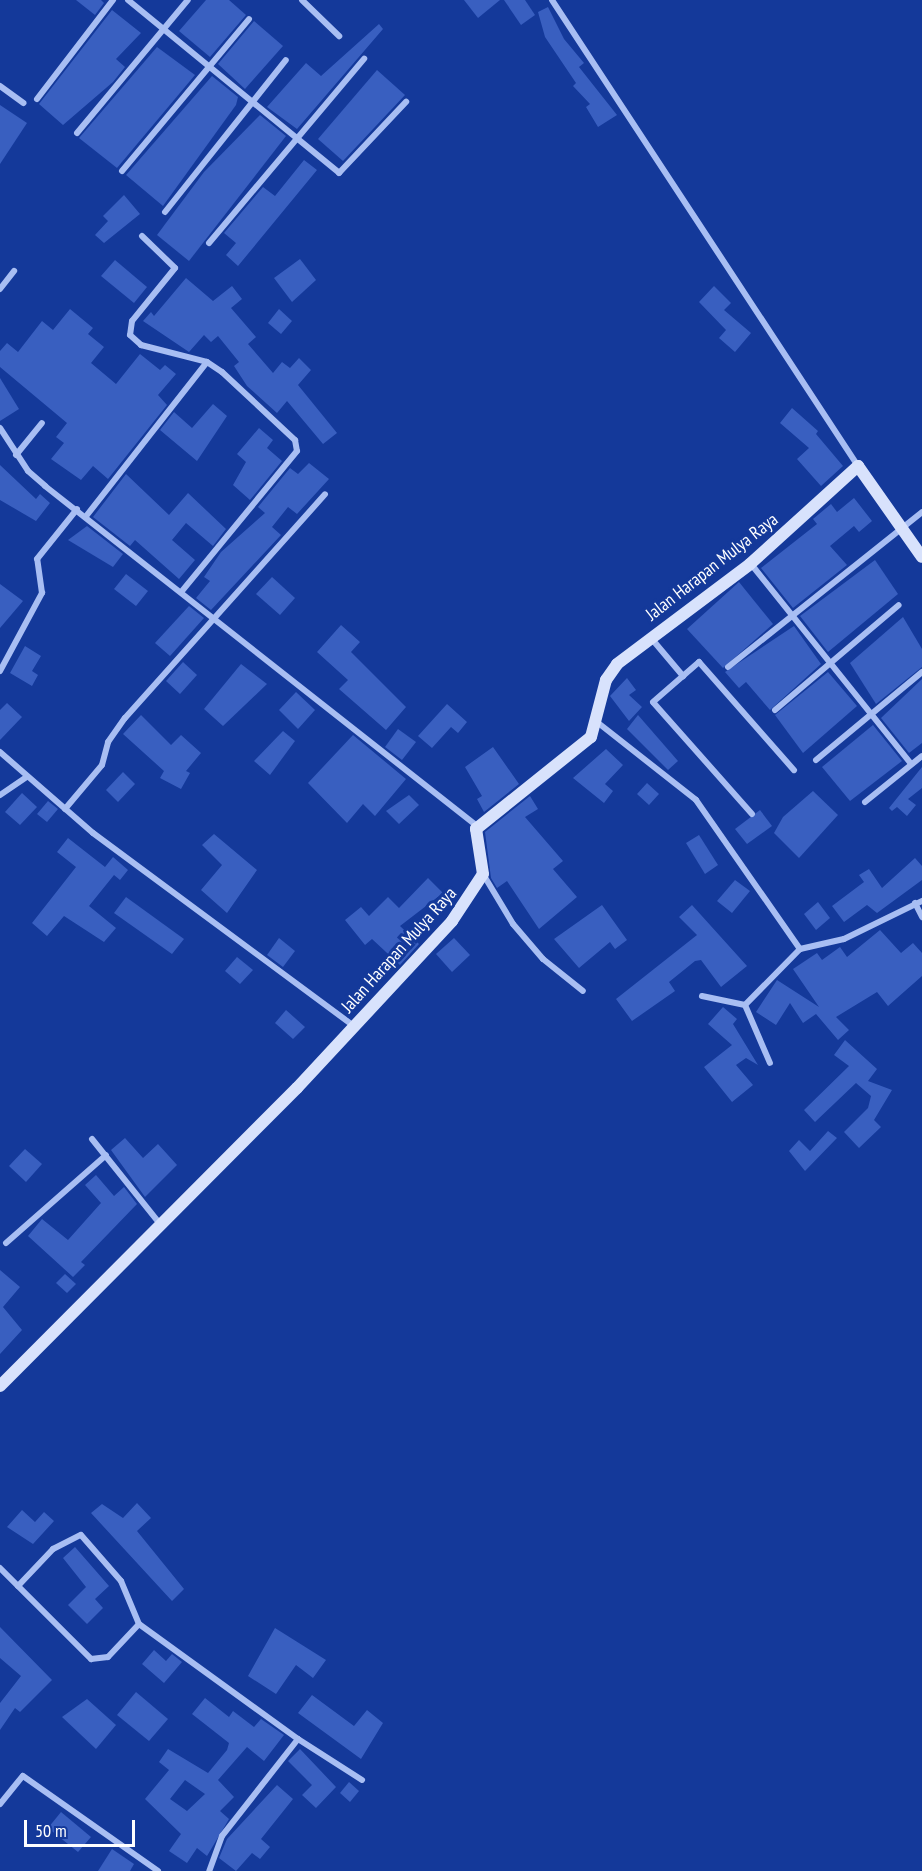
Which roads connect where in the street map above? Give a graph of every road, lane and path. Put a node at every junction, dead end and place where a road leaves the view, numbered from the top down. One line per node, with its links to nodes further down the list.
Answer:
1 (113, 0): 13 (street)
2 (128, 0): 7 (street)
3 (188, 0): 7 (street)
4 (302, 0): 8 (street)
5 (552, 0): 29 (street)
6 (249, 19): 11 (street)
7 (162, 29): 11 (street); 17 (street)
8 (339, 36)
9 (364, 59): 18 (street)
10 (286, 60): 16 (street)
11 (207, 69): 16 (street); 19 (street)
12 (0, 86): 15 (street)
13 (37, 99)
14 (406, 102): 18 (street)
15 (23, 103)
16 (250, 103): 18 (street); 20 (street)
17 (77, 133)
18 (296, 138): 22 (street)
19 (122, 171)
20 (165, 212)
21 (142, 236): 25 (street)
22 (209, 243)
23 (14, 271): 24 (street)
24 (0, 289)
25 (207, 362): 33 (street); 37 (street)
26 (42, 423): 28 (street)
27 (0, 428): 28 (street)
28 (16, 455): 31 (street)
29 (858, 466): 34 (street); 36 (street, Jalan Harapan Mulya Raya)
30 (325, 494): 40 (street)
31 (77, 509): 33 (street); 44 (street)
32 (922, 512): 34 (street)
33 (87, 515): 37 (street)
34 (902, 527): 35 (street); 39 (street)
35 (922, 557)
36 (750, 564): 39 (street); 41 (street, Jalan Harapan Mulya Raya)
37 (183, 590): 40 (street)
38 (899, 605): 42 (street)
39 (789, 617): 42 (street); 43 (street)
40 (218, 618): 58 (street); 60 (street)
41 (651, 637): 46 (street); 49 (street, Jalan Harapan Mulya Raya)
42 (830, 666): 47 (street); 48 (street)
43 (728, 667)
44 (0, 671)
45 (922, 672): 48 (street)
46 (683, 676): 54 (street); 59 (street)
47 (775, 710)
48 (871, 714): 52 (street); 53 (street)
49 (597, 722): 60 (street, Jalan Harapan Mulya Raya); 64 (street)
50 (0, 752): 55 (street)
51 (922, 756): 53 (street)
52 (816, 760)
53 (911, 764): 57 (street)
54 (794, 770)
55 (27, 777): 56 (street); 58 (street)
56 (0, 795)
57 (865, 802)
58 (65, 809): 68 (street)
59 (752, 814)
60 (477, 826): 61 (street)
61 (483, 874): 65 (street); 68 (street, Jalan Harapan Mulya Raya)
62 (919, 902): 63 (street); 64 (street)
63 (922, 917)
64 (800, 949): 67 (street)
65 (583, 991)
66 (702, 996): 67 (street)
67 (745, 1005): 69 (street)
68 (354, 1026): 72 (street, Jalan Harapan Mulya Raya)
69 (770, 1063)
70 (92, 1139): 71 (street)
71 (106, 1155): 72 (street); 73 (street)
72 (160, 1224): 74 (street, Jalan Harapan Mulya Raya)
73 (6, 1243)
74 (0, 1386)
75 (0, 1568): 76 (street)
76 (18, 1586): 77 (street); 77 (street)
77 (139, 1624): 78 (street)
78 (298, 1738): 79 (street); 82 (street)
79 (362, 1780)
80 (0, 1804): 81 (street)
81 (153, 1870)
82 (209, 1871)

